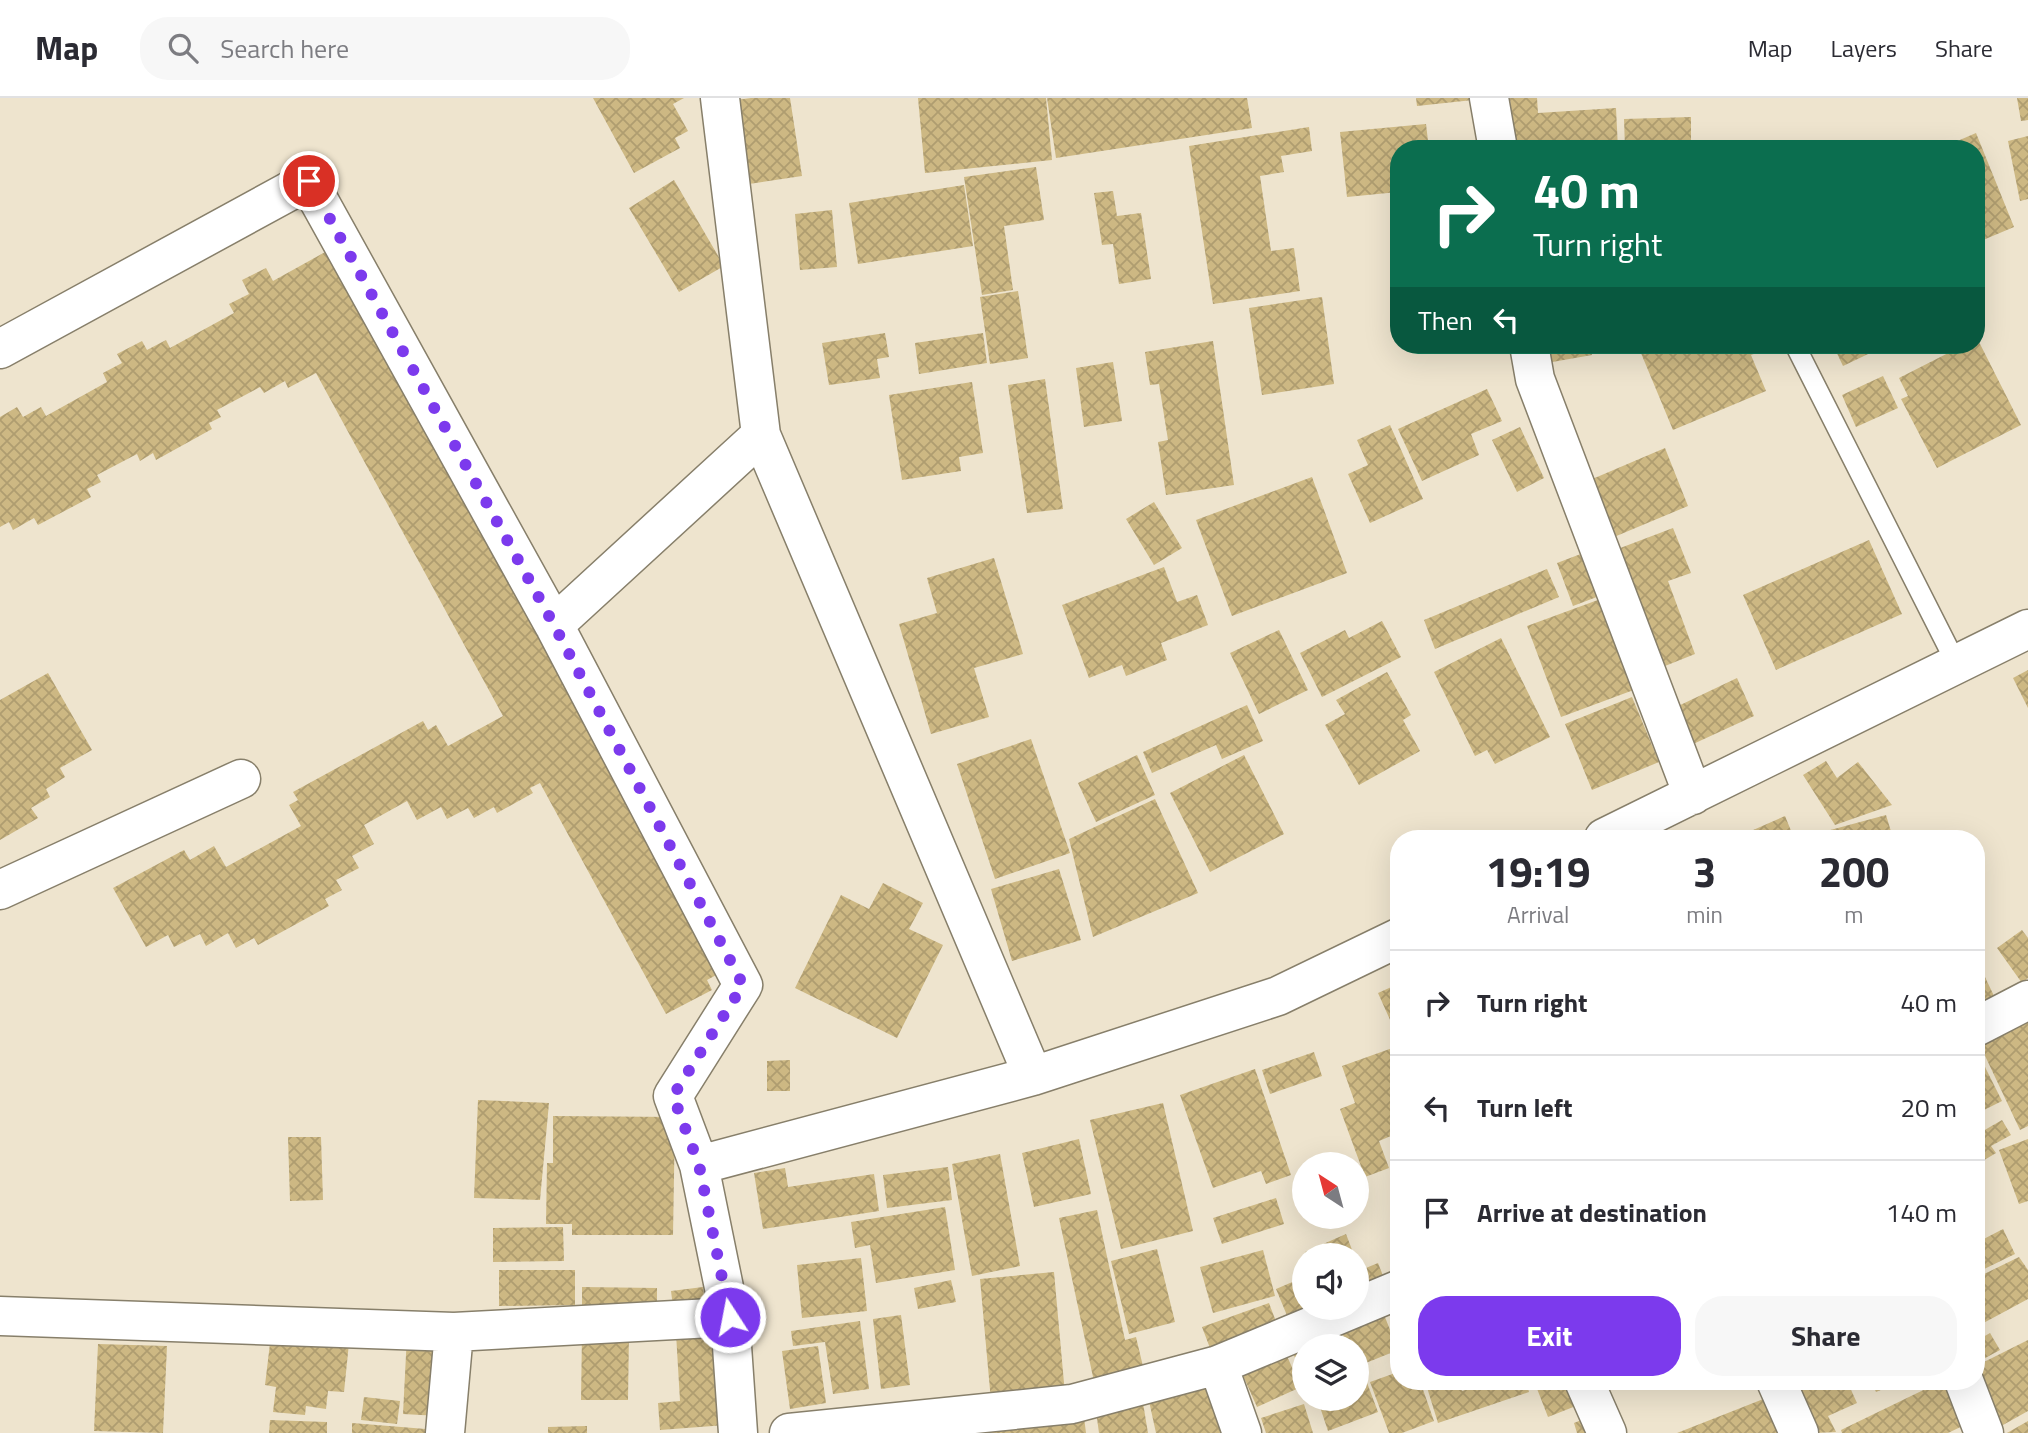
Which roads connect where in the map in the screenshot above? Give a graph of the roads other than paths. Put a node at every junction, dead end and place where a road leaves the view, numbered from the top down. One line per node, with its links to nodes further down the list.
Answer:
1 (720, 98): 7 (street)
2 (1489, 98): 3 (street)
3 (1496, 140)
4 (0, 349): 8 (street)
5 (1531, 354): 12 (street)
6 (1800, 354): 10 (lane)
7 (761, 435): 8 (street); 18 (street)
8 (554, 625): 19 (street)
9 (2028, 629): 10 (street)
10 (1957, 665): 12 (street)
11 (241, 779): 14 (street)
12 (1693, 795): 13 (street)
13 (1621, 830)
14 (0, 890)
15 (1390, 942): 18 (street)
16 (2028, 1000): 17 (street)
17 (1985, 1022)
18 (1033, 1076): 19 (street)
19 (699, 1165): 22 (street)
20 (1390, 1293): 24 (street)
21 (0, 1316): 23 (street)
22 (730, 1317): 23 (street); 30 (street)
23 (454, 1332): 29 (street)
24 (1218, 1365): 28 (street); 32 (street)
25 (1588, 1390): 33 (street)
26 (1780, 1390): 34 (street)
27 (1967, 1390): 35 (street)
28 (911, 1427): 31 (street)
29 (445, 1433)
30 (738, 1433)
31 (789, 1433)
32 (1242, 1433)
33 (1607, 1433)
34 (1799, 1433)
35 (1984, 1433)

